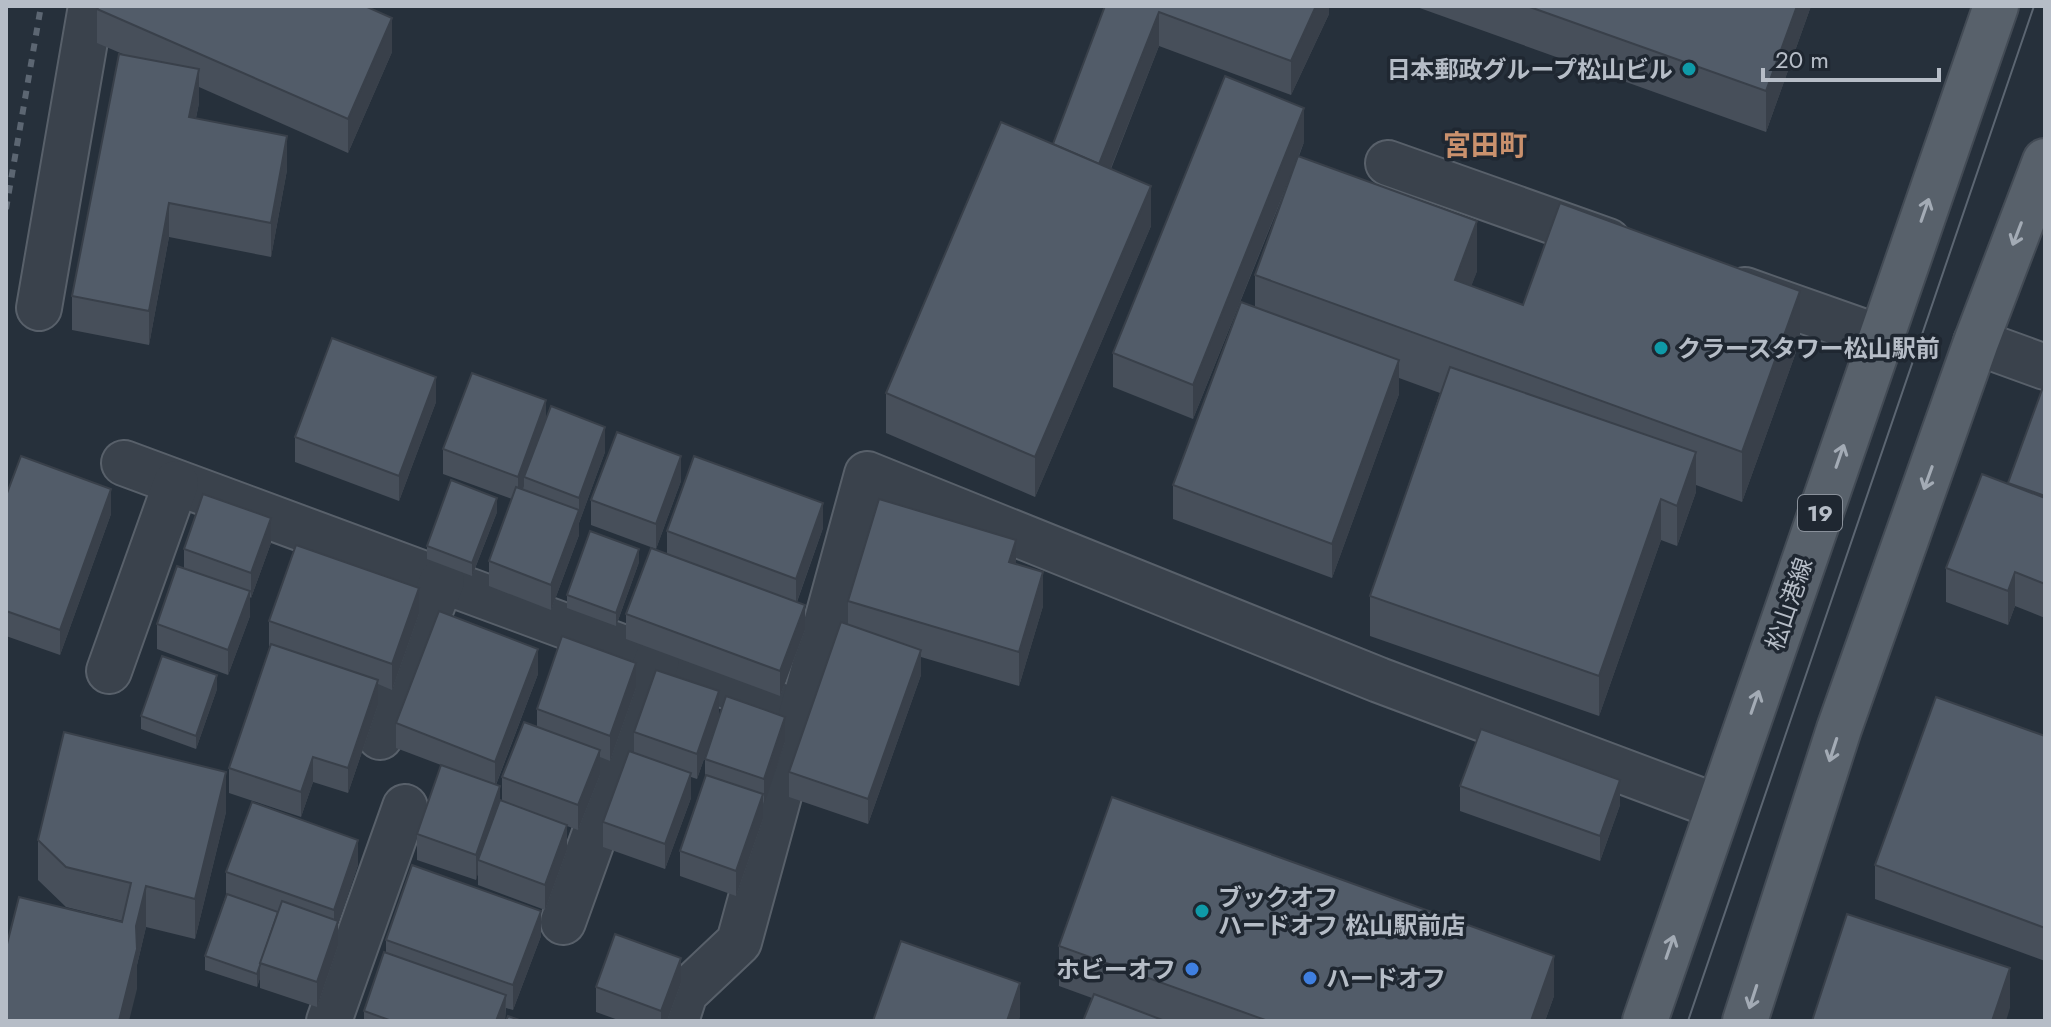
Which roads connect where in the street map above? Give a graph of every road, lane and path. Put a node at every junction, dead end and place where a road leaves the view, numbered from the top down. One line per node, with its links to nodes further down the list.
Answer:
1 (91, 6): 7 (street)
2 (1996, 6): 8 (main road, 松山港線 / 19, one-way to 2)
3 (2045, 161): 9 (main road, one-way to 9)
4 (1388, 163): 5 (street)
5 (1642, 253)
6 (1702, 274): 8 (street)
7 (39, 308)
8 (1881, 338): 19 (main road, 松山港線 / 19, one-way to 8)
9 (1976, 342): 10 (street); 24 (main road, one-way to 24)
10 (2045, 367)
11 (124, 463): 12 (street)
12 (176, 483): 13 (street); 15 (street)
13 (442, 581): 14 (street); 17 (street)
14 (657, 660): 16 (street); 20 (street)
15 (109, 671)
16 (800, 713): 19 (street); 22 (street)
17 (380, 737)
18 (405, 807): 21 (street)
19 (1718, 807): 23 (main road, 松山港線 / 19, one-way to 19)
20 (563, 922)
21 (329, 1021)
22 (676, 1021)
23 (1645, 1021)
24 (1745, 1021)

